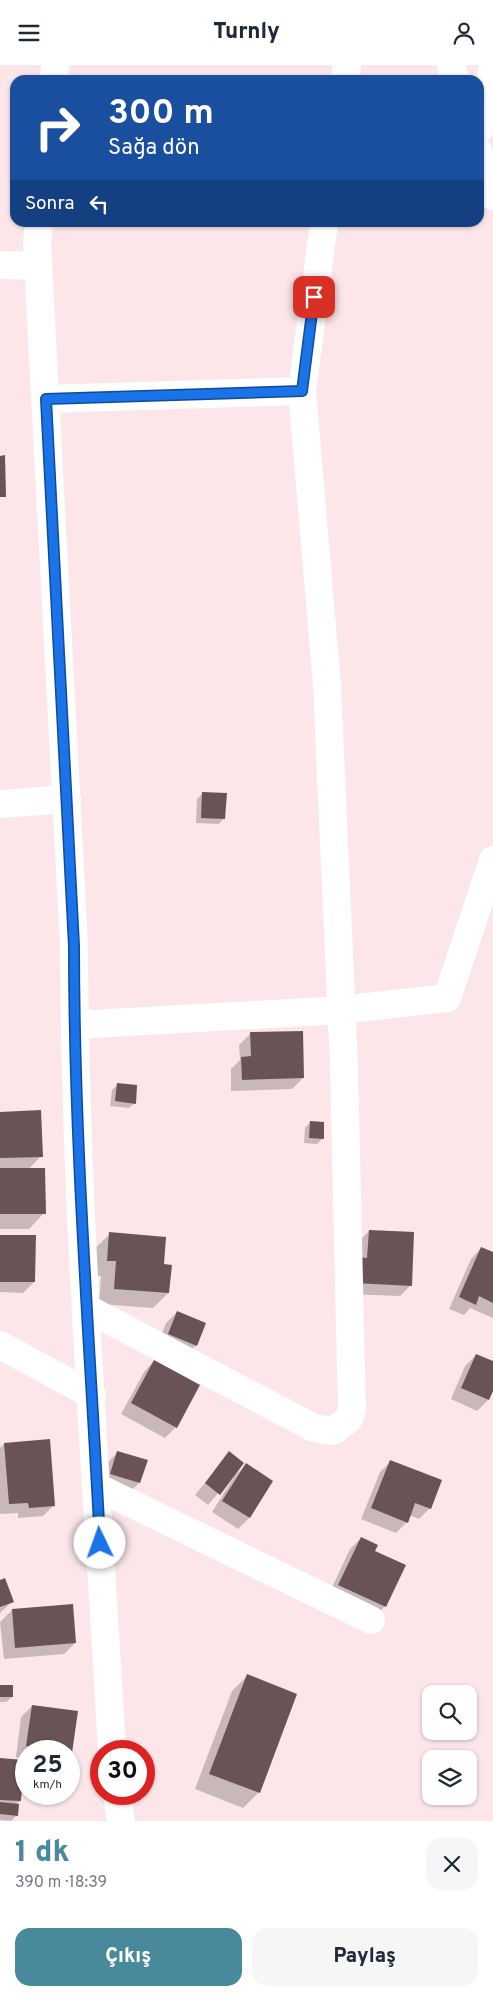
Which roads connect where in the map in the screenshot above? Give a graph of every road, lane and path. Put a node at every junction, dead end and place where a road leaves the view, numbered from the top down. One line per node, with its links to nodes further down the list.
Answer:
1 (493, 66): 2 (street)
2 (484, 106)
3 (484, 168): 4 (street)
4 (493, 196)
5 (39, 227): 8 (street)
6 (323, 227): 9 (street)
7 (0, 265): 8 (street)
8 (38, 266): 10 (street)
9 (302, 391): 10 (street); 14 (street)
10 (46, 399): 11 (street)
11 (67, 799): 12 (street); 15 (street)
12 (0, 804)
13 (493, 860): 14 (street)
14 (342, 1010): 15 (street); 16 (street)
15 (74, 1025): 16 (street)
16 (86, 1308): 18 (street)
17 (0, 1345): 18 (street)
18 (92, 1395): 19 (street)
19 (97, 1487): 20 (street); 21 (street)
20 (371, 1620)
21 (111, 1740)
22 (119, 1805): 23 (street)
23 (121, 1821)

